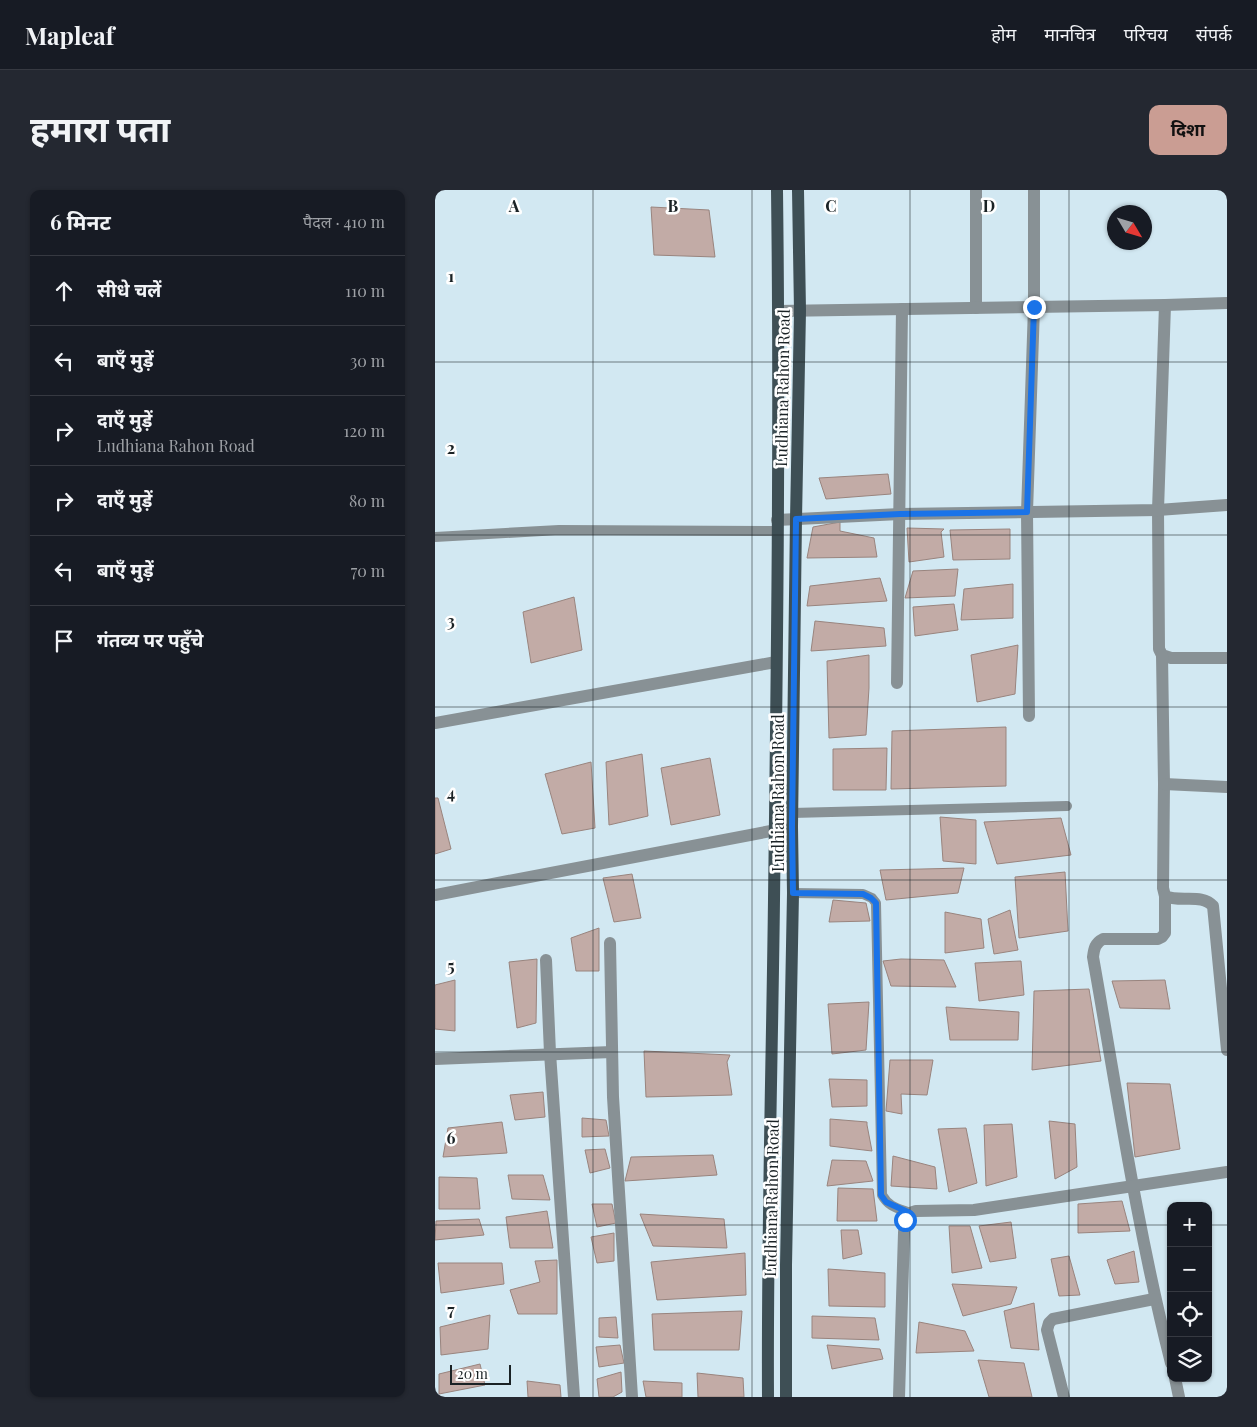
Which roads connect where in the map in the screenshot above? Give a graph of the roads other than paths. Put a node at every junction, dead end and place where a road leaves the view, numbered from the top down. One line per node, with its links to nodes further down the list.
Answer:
1 (777, 190): 10 (main road, Ludhiana Rahon Road)
2 (798, 190): 11 (main road, Ludhiana Rahon Road)
3 (976, 190): 8 (street)
4 (1035, 190): 7 (street)
5 (1227, 303): 6 (street)
6 (1165, 305): 7 (street); 13 (street)
7 (1034, 307): 8 (street); 14 (street)
8 (975, 308): 9 (street)
9 (902, 310): 11 (street); 15 (street)
10 (778, 311): 11 (street); 17 (main road, Ludhiana Rahon Road)
11 (800, 311): 16 (main road, Ludhiana Rahon Road)
12 (1227, 505): 13 (street)
13 (1158, 510): 14 (street); 19 (street)
14 (1027, 512): 15 (street); 23 (street)
15 (900, 514): 16 (street); 22 (street)
16 (796, 519): 17 (street); 28 (main road, Ludhiana Rahon Road)
17 (777, 526): 18 (lane); 21 (main road, Ludhiana Rahon Road)
18 (435, 538)
19 (1162, 655): 20 (street); 25 (street)
20 (1227, 658)
21 (776, 662): 24 (street); 30 (main road, Ludhiana Rahon Road)
22 (897, 682)
23 (1029, 716)
24 (435, 722)
25 (1165, 784): 26 (street); 33 (street)
26 (1227, 786)
27 (1067, 806): 28 (lane)
28 (792, 813): 29 (main road, Ludhiana Rahon Road)
29 (792, 827): 30 (street); 31 (main road, Ludhiana Rahon Road)
30 (774, 830): 32 (street); 48 (main road, Ludhiana Rahon Road)
31 (793, 893): 42 (lane); 49 (main road, Ludhiana Rahon Road)
32 (435, 895)
33 (1165, 896): 36 (street); 41 (street)
34 (610, 943): 37 (street)
35 (546, 960): 38 (street)
36 (1227, 1050)
37 (612, 1052): 38 (street); 47 (street)
38 (551, 1054): 39 (street); 46 (street)
39 (435, 1059)
40 (1227, 1172): 41 (street)
41 (1133, 1185): 42 (street); 43 (street)
42 (910, 1213): 50 (street)
43 (1155, 1299): 44 (street); 51 (street)
44 (1167, 1347)
45 (1176, 1382): 52 (street)
46 (574, 1397)
47 (632, 1397)
48 (768, 1397)
49 (786, 1397)
50 (899, 1397)
51 (1063, 1397)
52 (1179, 1397)

